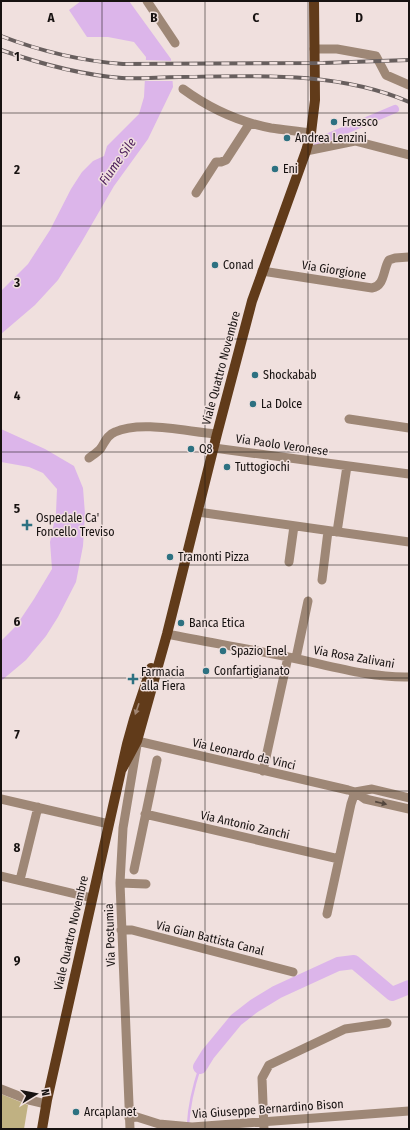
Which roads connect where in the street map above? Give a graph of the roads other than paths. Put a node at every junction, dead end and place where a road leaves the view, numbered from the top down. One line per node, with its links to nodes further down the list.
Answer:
1 (147, 1): 3 (street)
2 (314, 1): 4 (main road, Viale Quattro Novembre)
3 (175, 43)
4 (314, 49): 5 (street); 8 (main road, Viale Quattro Novembre)
5 (409, 85)
6 (183, 89): 7 (street)
7 (250, 123): 8 (street); 11 (street)
8 (311, 132): 9 (main road, Viale Quattro Novembre)
9 (306, 151): 10 (street); 13 (main road, Viale Quattro Novembre)
10 (409, 155)
11 (196, 193)
12 (409, 257): 13 (street, Via Giorgione)
13 (262, 271): 16 (main road, Viale Quattro Novembre)
14 (348, 419): 15 (street)
15 (409, 428)
16 (217, 434): 17 (main road, Viale Quattro Novembre); 18 (street)
17 (214, 448): 19 (street, Via Paolo Veronese); 21 (main road, Viale Quattro Novembre)
18 (89, 458)
19 (346, 466): 20 (street, Via Paolo Veronese); 24 (street)
20 (409, 474)
21 (198, 512): 22 (street); 29 (main road, Viale Quattro Novembre)
22 (294, 526): 23 (street); 26 (street)
23 (328, 531): 24 (street); 27 (street)
24 (337, 532): 25 (street)
25 (409, 542)
26 (288, 562)
27 (322, 580)
28 (308, 601): 30 (street, Via Rosa Zalivani)
29 (167, 634): 30 (street, Via Rosa Zalivani); 32 (main road, Viale Quattro Novembre)
30 (292, 658): 31 (street, Via Rosa Zalivani); 34 (street, Via Rosa Zalivani)
31 (409, 677)
32 (132, 742): 34 (street, Via Leonardo da Vinci); 41 (main road, Viale Quattro Novembre); 46 (street, Via Postumia)
33 (157, 760): 40 (street)
34 (263, 771): 35 (street, Via Leonardo da Vinci)
35 (356, 792): 37 (street, Via Leonardo da Vinci); 39 (street, Via Leonardo da Vinci, one-way to 39); 42 (street)
36 (1, 798): 38 (street)
37 (409, 798)
38 (38, 807): 41 (street); 45 (street)
39 (409, 809)
40 (145, 814): 42 (street, Via Antonio Zanchi); 43 (street)
41 (109, 824): 48 (main road, Viale Quattro Novembre)
42 (339, 859): 49 (street)
43 (134, 870)
44 (1, 876): 45 (street)
45 (20, 880): 48 (street)
46 (120, 883): 47 (street); 50 (street, Via Postumia)
47 (146, 884)
48 (92, 898): 54 (main road, Viale Quattro Novembre)
49 (327, 914)
50 (122, 930): 51 (street, Via Gian Battista Canal); 56 (street, Via Postumia)
51 (293, 972)
52 (387, 1024): 57 (street)
53 (1, 1089): 54 (street)
54 (46, 1104): 58 (main road, Viale Quattro Novembre)
55 (409, 1111): 57 (street, Via Giuseppe Bernardino Bison)
56 (129, 1118): 57 (street, Via Giuseppe Bernardino Bison); 59 (street, Via Postumia)
57 (264, 1126)
58 (42, 1129)
59 (130, 1129)

